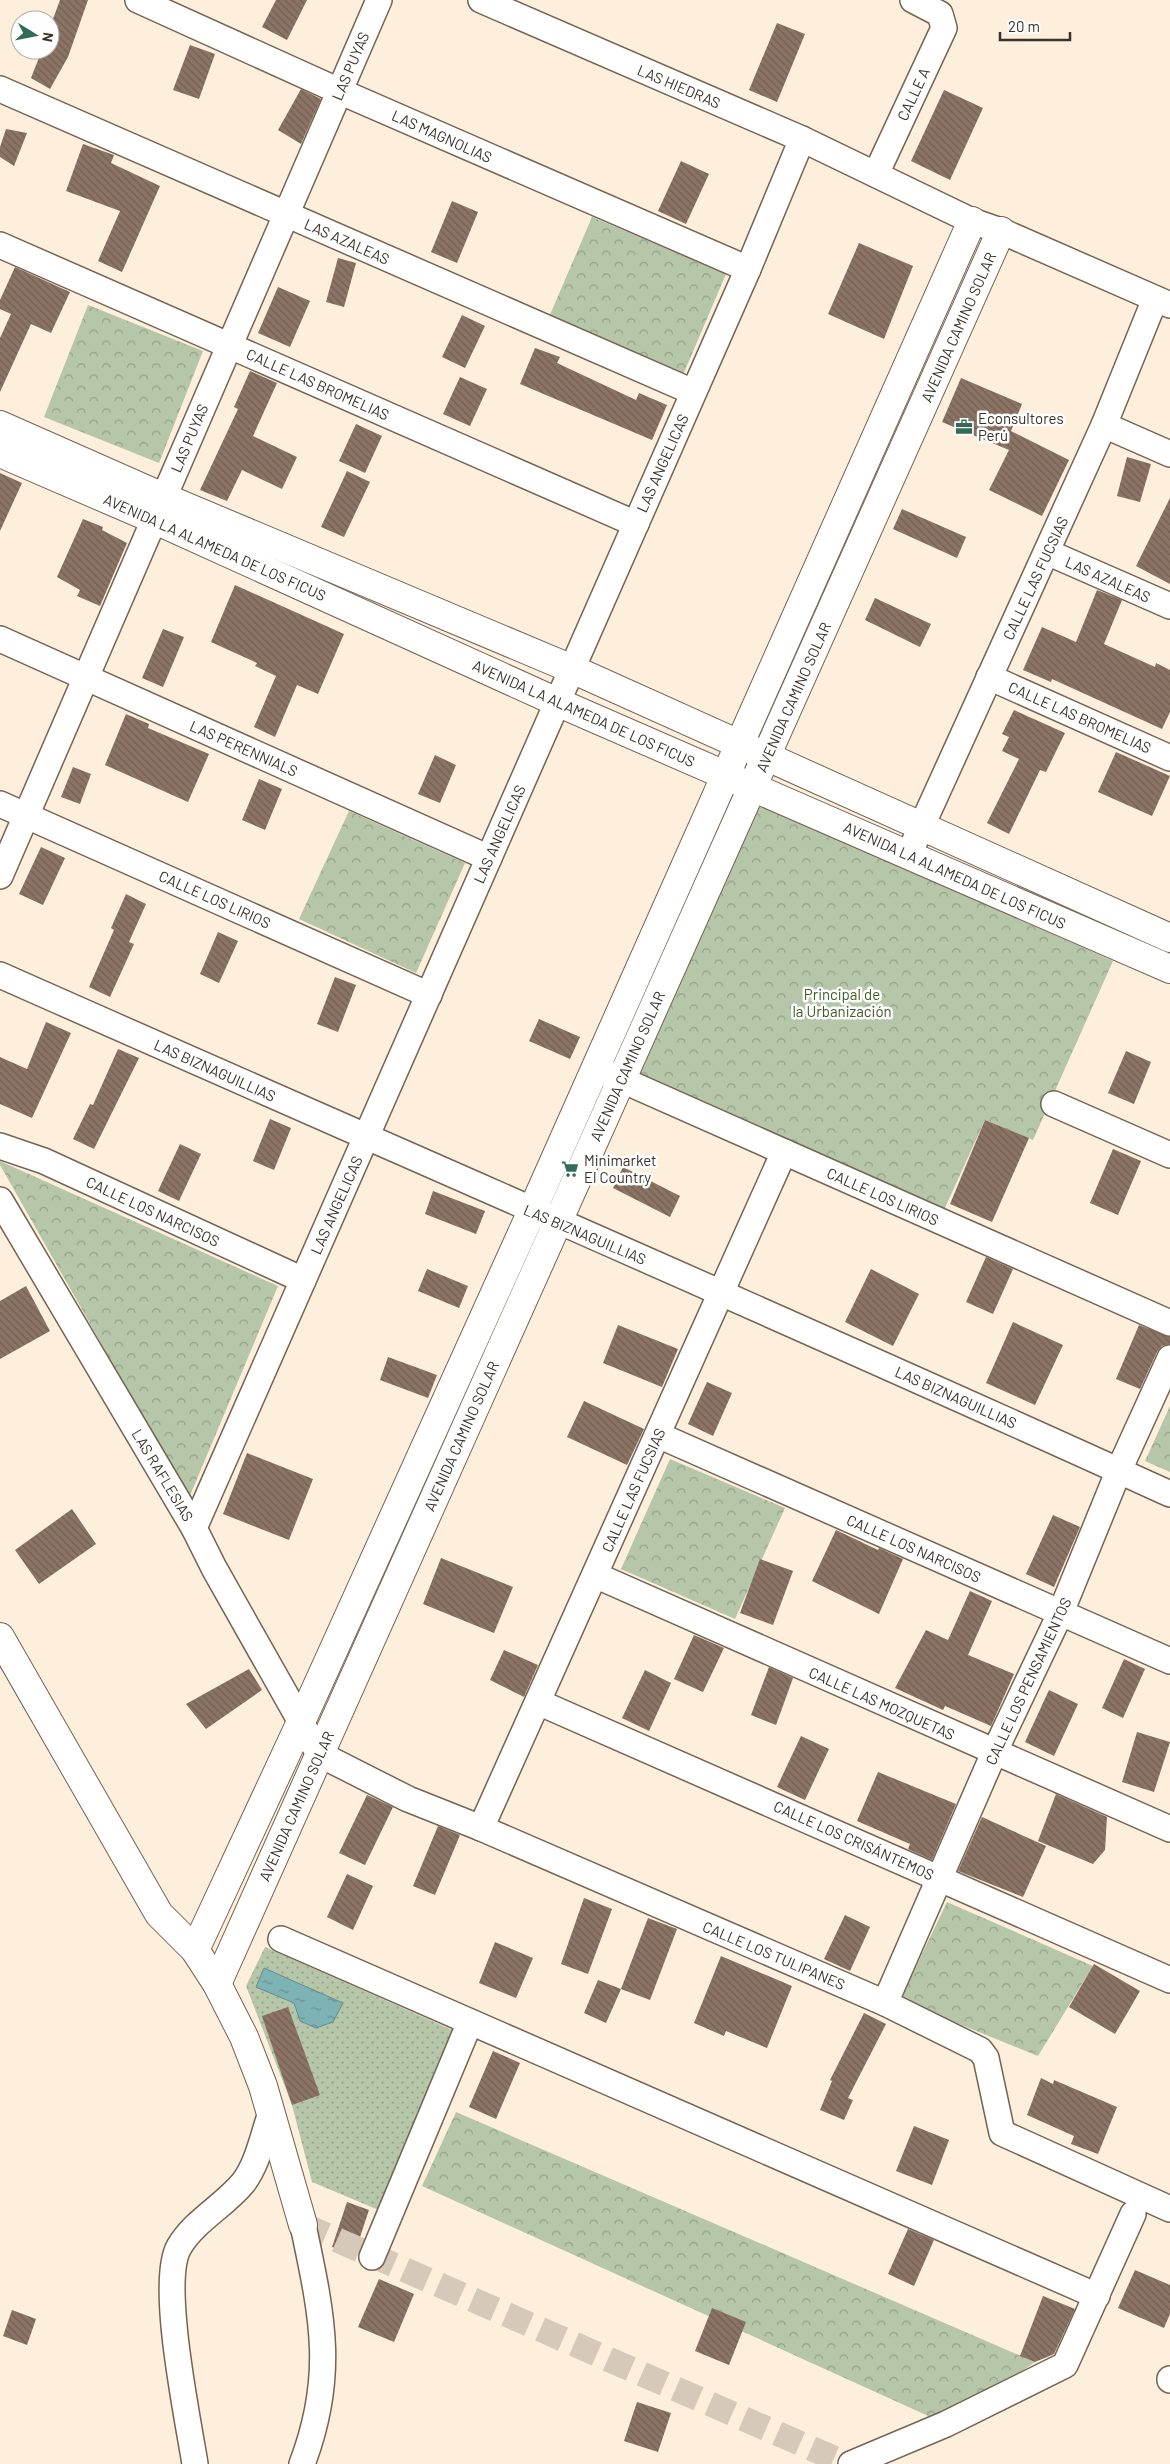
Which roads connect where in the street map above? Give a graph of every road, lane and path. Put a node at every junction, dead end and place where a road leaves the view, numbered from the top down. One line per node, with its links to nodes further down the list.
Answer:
1 (138, 0): 6 (street, LAS MAGNOLIAS)
2 (379, 0): 6 (street, LAS PUYAS)
3 (481, 0): 7 (street, LAS HIEDRAS)
4 (913, 0): 8 (street, CALLE A)
5 (0, 89): 9 (street, LAS AZALEAS)
6 (340, 91): 9 (street, LAS PUYAS); 13 (street, LAS MAGNOLIAS)
7 (802, 139): 8 (street, LAS HIEDRAS); 13 (street, LAS ANGELICAS)
8 (876, 174): 10 (street, LAS HIEDRAS)
9 (286, 214): 15 (street, LAS PUYAS); 16 (street, LAS AZALEAS)
10 (972, 221): 11 (street, LAS HIEDRAS); 30 (street, AVENIDA CAMINO SOLAR)
11 (1001, 231): 14 (street, LAS HIEDRAS); 31 (street, AVENIDA CAMINO SOLAR)
12 (0, 245): 15 (street, CALLE LAS BROMELIAS)
13 (748, 269): 16 (street, LAS ANGELICAS)
14 (1163, 302): 18 (street, CALLE LAS FUCSIAS)
15 (229, 345): 21 (street, LAS PUYAS); 22 (street, CALLE LAS BROMELIAS)
16 (693, 392): 22 (street, LAS ANGELICAS)
17 (0, 425): 21 (street, AVENIDA LA ALAMEDA DE LOS FICUS)
18 (1104, 425): 20 (street); 23 (street, CALLE LAS FUCSIAS)
19 (0, 453): 21 (street, AVENIDA LA ALAMEDA DE LOS FICUS)
20 (1170, 454)
21 (158, 508): 26 (street, AVENIDA LA ALAMEDA DE LOS FICUS); 27 (street, LAS PUYAS); 29 (street, AVENIDA LA ALAMEDA DE LOS FICUS)
22 (636, 524): 26 (street, LAS ANGELICAS)
23 (1047, 552): 24 (street, LAS AZALEAS); 28 (street, CALLE LAS FUCSIAS)
24 (1170, 606)
25 (0, 639): 27 (street, LAS PERENNIALS)
26 (572, 670): 29 (street, LAS ANGELICAS); 30 (street, AVENIDA LA ALAMEDA DE LOS FICUS)
27 (85, 676): 36 (street, LAS PUYAS); 39 (street, LAS PERENNIALS)
28 (989, 677): 32 (street, CALLE LAS BROMELIAS); 37 (street, CALLE LAS FUCSIAS)
29 (557, 702): 33 (street, AVENIDA LA ALAMEDA DE LOS FICUS); 39 (street, LAS ANGELICAS)
30 (738, 744): 31 (street, AVENIDA LA ALAMEDA DE LOS FICUS); 33 (street, AVENIDA CAMINO SOLAR)
31 (766, 757): 34 (street, AVENIDA CAMINO SOLAR); 37 (street, AVENIDA LA ALAMEDA DE LOS FICUS)
32 (1170, 758)
33 (725, 774): 34 (street, AVENIDA LA ALAMEDA DE LOS FICUS); 45 (street, AVENIDA CAMINO SOLAR)
34 (752, 787): 38 (street, AVENIDA LA ALAMEDA DE LOS FICUS); 46 (street, AVENIDA CAMINO SOLAR)
35 (0, 804): 36 (street, CALLE LOS LIRIOS)
36 (25, 815): 40 (street, LAS PUYAS); 44 (street, CALLE LOS LIRIOS)
37 (922, 826): 38 (street, CALLE LAS FUCSIAS); 41 (street, AVENIDA LA ALAMEDA DE LOS FICUS)
38 (909, 854): 42 (street, AVENIDA LA ALAMEDA DE LOS FICUS)
39 (488, 858): 44 (street, LAS ANGELICAS)
40 (0, 876)
41 (1170, 938)
42 (1170, 969)
43 (0, 975): 48 (street, LAS BIZNAGUILLIAS)
44 (429, 995): 48 (street, LAS ANGELICAS)
45 (595, 1068): 46 (street, CALLE LOS LIRIOS); 53 (street, AVENIDA CAMINO SOLAR)
46 (621, 1080): 50 (street, CALLE LOS LIRIOS); 54 (street, AVENIDA CAMINO SOLAR)
47 (1054, 1104): 51 (street)
48 (366, 1138): 53 (street, LAS BIZNAGUILLIAS); 55 (street, LAS ANGELICAS)
49 (0, 1146): 55 (street, CALLE LOS NARCISOS)
50 (784, 1152): 56 (street, CALLE LAS FUCSIAS); 57 (street, CALLE LOS LIRIOS)
51 (1170, 1155)
52 (0, 1200): 62 (street, LAS RAFLESIAS)
53 (532, 1211): 54 (street, LAS BIZNAGUILLIAS); 68 (street, AVENIDA CAMINO SOLAR)
54 (556, 1222): 56 (street, LAS BIZNAGUILLIAS); 70 (street, AVENIDA CAMINO SOLAR)
55 (303, 1280): 62 (street, LAS ANGELICAS)
56 (721, 1293): 59 (street, CALLE LAS FUCSIAS); 60 (street, LAS BIZNAGUILLIAS)
57 (1170, 1323)
58 (1170, 1358): 60 (street, CALLE LOS PENSAMIENTOS)
59 (658, 1435): 63 (street, CALLE LAS FUCSIAS); 64 (street, CALLE LOS NARCISOS)
60 (1119, 1470): 61 (street, LAS BIZNAGUILLIAS); 64 (street, CALLE LOS PENSAMIENTOS)
61 (1170, 1494)
62 (194, 1528): 68 (street, LAS RAFLESIAS)
63 (595, 1575): 67 (street, CALLE LAS FUCSIAS); 69 (street, CALLE LAS MOZQUETAS)
64 (1061, 1612): 66 (street, CALLE LOS NARCISOS); 69 (street, CALLE LOS PENSAMIENTOS)
65 (0, 1637): 75 (street)
66 (1170, 1661)
67 (538, 1702): 71 (street, CALLE LAS FUCSIAS); 73 (street, CALLE LOS CRISÁNTEMOS)
68 (300, 1724): 70 (street, LAS RAFLESIAS); 75 (street, AVENIDA CAMINO SOLAR)
69 (994, 1753): 72 (street, CALLE LAS MOZQUETAS); 73 (street, CALLE LOS PENSAMIENTOS)
70 (320, 1754): 71 (street, CALLE LOS TULIPANES); 77 (street, AVENIDA CAMINO SOLAR)
71 (481, 1828): 78 (street, CALLE LOS TULIPANES)
72 (1170, 1829)
73 (939, 1877): 76 (street, CALLE LOS CRISÁNTEMOS); 78 (street, CALLE LOS PENSAMIENTOS)
74 (281, 1939): 79 (street)
75 (194, 1950): 77 (street)
76 (1170, 1980)
77 (217, 1984): 80 (street)
78 (885, 2003): 81 (street, CALLE LOS TULIPANES)
79 (470, 2022): 84 (street); 85 (street)
80 (270, 2112): 83 (street); 86 (street)
81 (1170, 2209)
82 (1133, 2214): 85 (street)
83 (302, 2225): 87 (street)
84 (372, 2257)
85 (1097, 2296): 88 (street)
86 (194, 2464)
87 (302, 2464)
88 (851, 2464)

